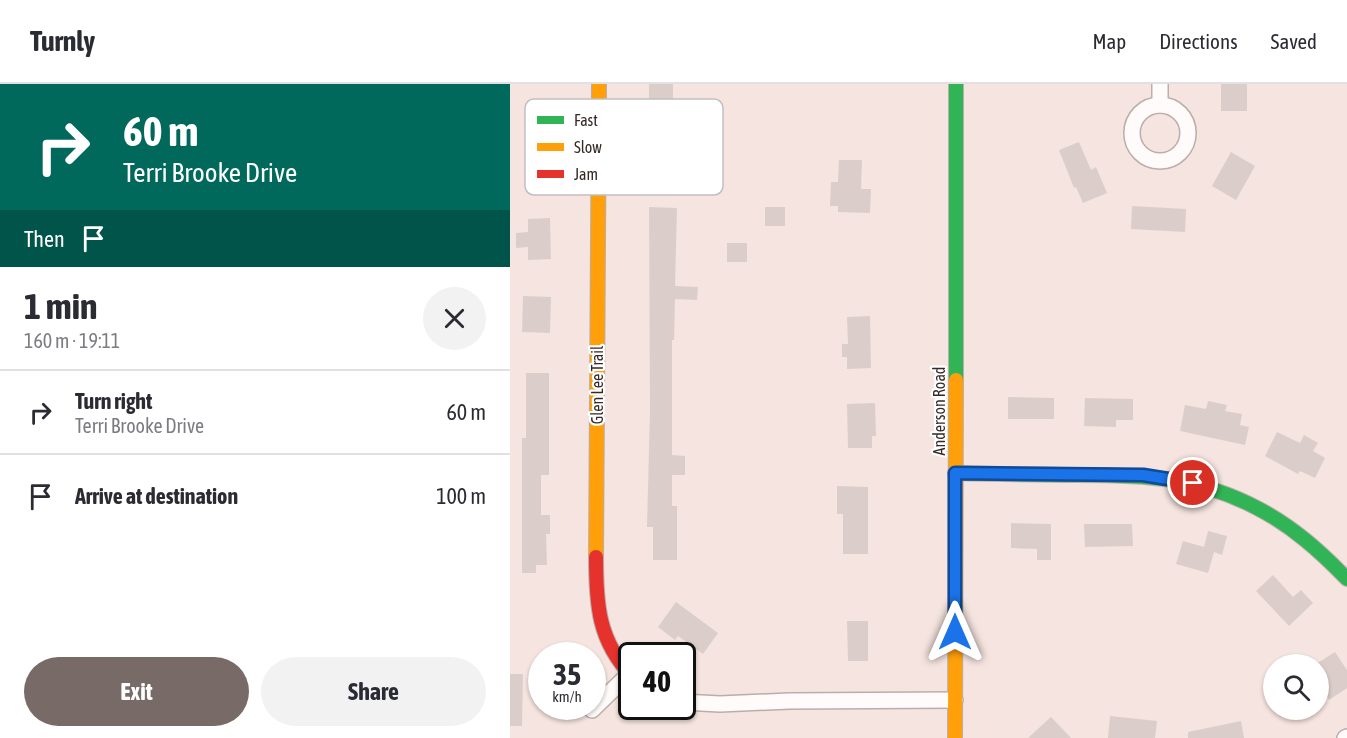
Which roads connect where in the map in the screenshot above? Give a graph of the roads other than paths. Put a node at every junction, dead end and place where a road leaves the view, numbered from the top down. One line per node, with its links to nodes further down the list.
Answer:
1 (599, 84): 4 (street, Glen Lee Trail)
2 (956, 84): 7 (street, Anderson Road)
3 (1160, 84): 5 (street)
4 (599, 99)
5 (1160, 105)
6 (598, 195): 9 (street, Glen Lee Trail)
7 (955, 473): 8 (street); 12 (street, Anderson Road)
8 (1347, 579)
9 (618, 660)
10 (618, 686): 11 (street)
11 (606, 697)
12 (955, 700): 13 (street); 14 (street, Anderson Road)
13 (696, 703)
14 (955, 738)

